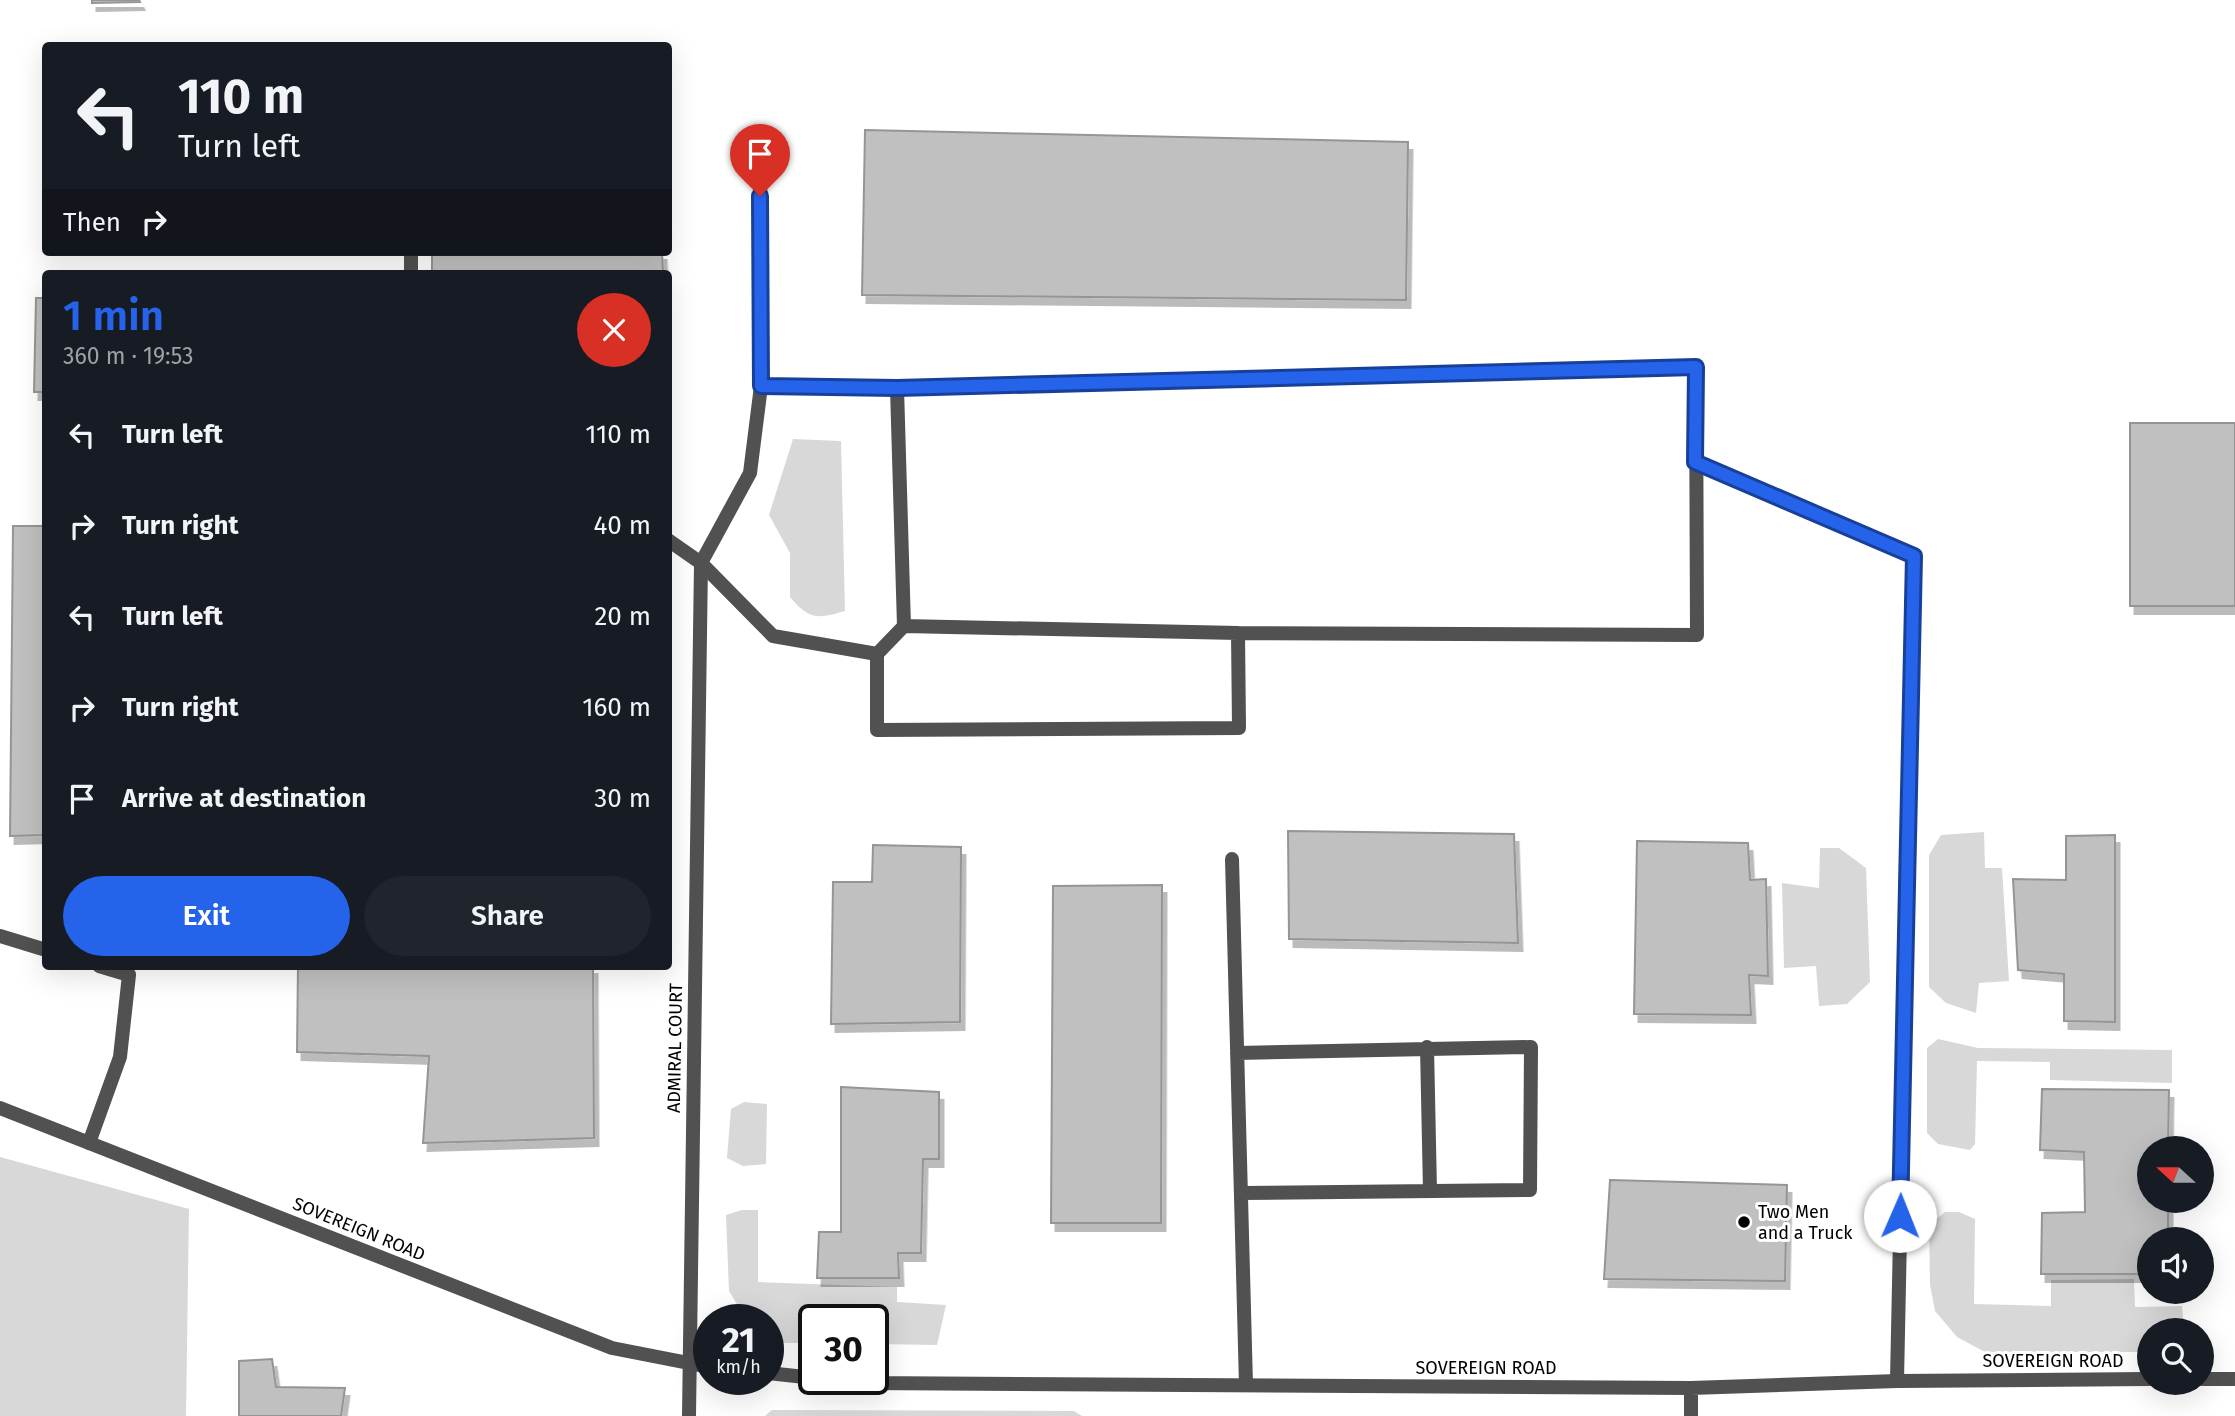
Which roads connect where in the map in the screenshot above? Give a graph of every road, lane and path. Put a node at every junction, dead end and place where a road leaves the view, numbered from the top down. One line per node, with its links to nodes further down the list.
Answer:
1 (760, 142): 2 (street)
2 (761, 386): 3 (street); 6 (street)
3 (897, 388): 4 (street); 7 (street)
4 (1695, 462): 8 (street); 24 (street)
5 (672, 543): 6 (street)
6 (701, 563): 9 (street); 20 (street, ADMIRAL COURT)
7 (904, 626): 8 (street); 9 (street)
8 (1238, 633): 9 (street)
9 (877, 654)
10 (1232, 859): 15 (street)
11 (0, 936): 12 (street)
12 (42, 949)
13 (112, 970): 17 (street)
14 (1427, 1047): 15 (street); 18 (street); 18 (street)
15 (1237, 1053): 19 (street)
16 (0, 1108): 17 (street, SOVEREIGN ROAD)
17 (89, 1143): 20 (street, SOVEREIGN ROAD)
18 (1430, 1191): 19 (street)
19 (1241, 1193): 26 (street)
20 (691, 1365): 28 (street, ADMIRAL COURT)
21 (2137, 1379): 24 (street, SOVEREIGN ROAD)
22 (2214, 1379): 23 (street)
23 (2235, 1379)
24 (1897, 1381): 27 (street, SOVEREIGN ROAD)
25 (889, 1383): 26 (street, SOVEREIGN ROAD)
26 (1246, 1385): 27 (street, SOVEREIGN ROAD)
27 (1691, 1388): 29 (street)
28 (689, 1416)
29 (1691, 1416)

